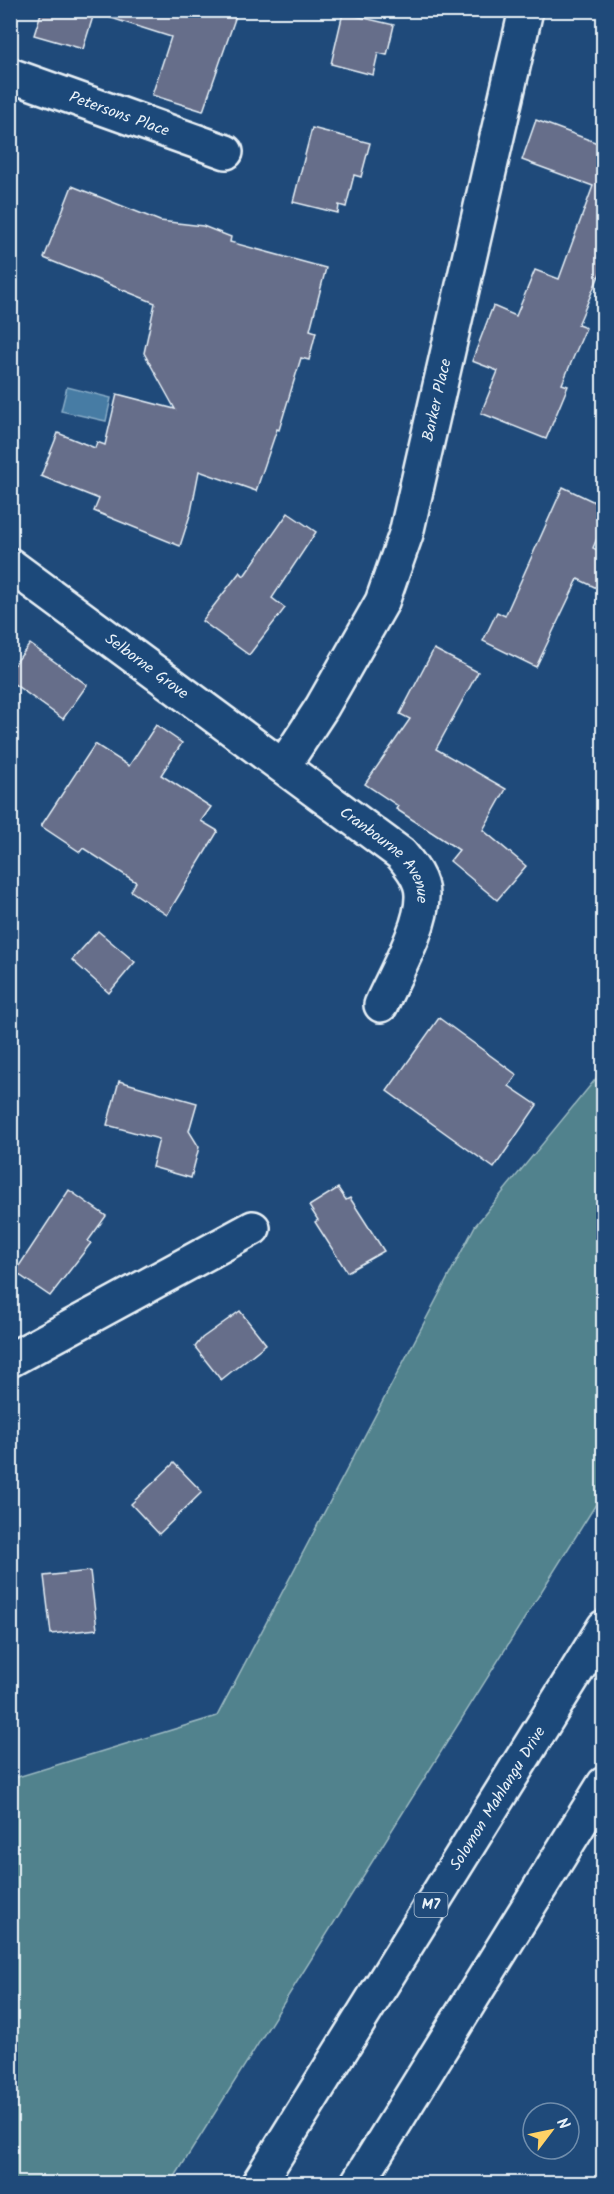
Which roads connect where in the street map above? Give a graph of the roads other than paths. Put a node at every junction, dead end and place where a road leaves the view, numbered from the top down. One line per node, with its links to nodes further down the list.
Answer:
1 (526, 10): 5 (main road, Barker Place)
2 (10, 75): 3 (main road, Petersons Place)
3 (226, 152)
4 (10, 565): 5 (main road, Selborne Grove)
5 (284, 765): 6 (main road, Cranbourne Avenue)
6 (381, 1005)
7 (253, 1228): 8 (main road)
8 (10, 1360)
9 (603, 1627): 11 (main road, Solomon Mahlangu Drive / M7)
10 (603, 1784): 12 (main road)
11 (258, 2184)
12 (357, 2184)

